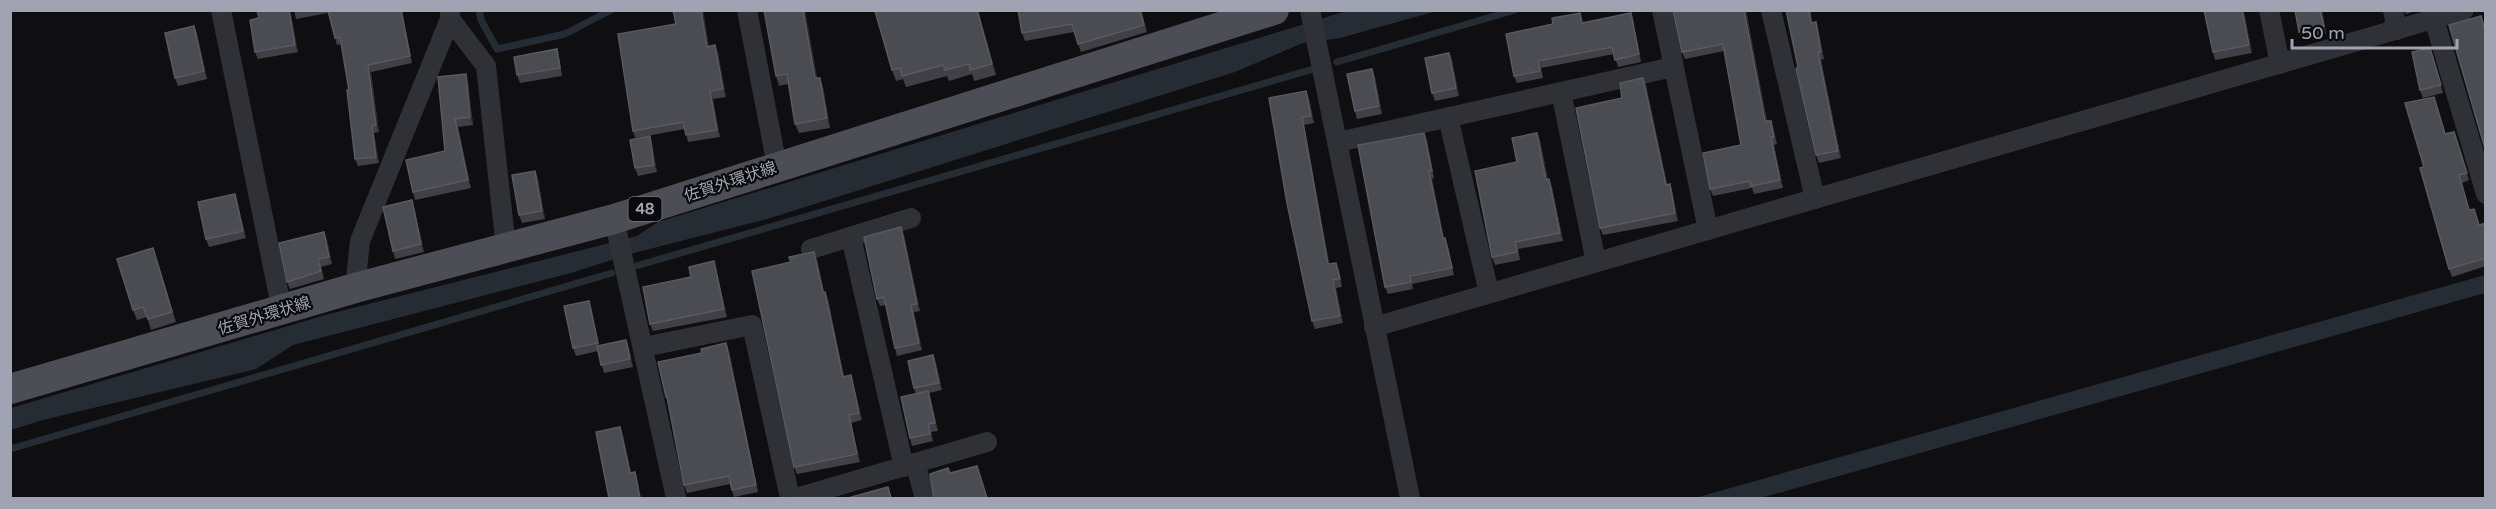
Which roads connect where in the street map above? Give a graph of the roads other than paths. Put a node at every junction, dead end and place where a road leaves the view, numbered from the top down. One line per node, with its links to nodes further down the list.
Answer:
1 (221, 10): 30 (street)
2 (747, 10): 18 (street)
3 (1274, 10): 18 (main road, 佐賀外環状線 / 48)
4 (1310, 10): 17 (street)
5 (1662, 10): 14 (street)
6 (1771, 10): 20 (street)
7 (2269, 10): 13 (street)
8 (2393, 10): 12 (street)
9 (2461, 11): 11 (street)
10 (450, 15): 25 (street); 28 (street)
11 (2434, 19): 12 (street); 19 (street)
12 (2397, 30): 13 (street)
13 (2280, 64): 20 (street)
14 (1673, 67): 15 (street); 23 (street)
15 (1561, 92): 16 (street); 27 (street)
16 (1448, 117): 17 (street); 29 (street)
17 (1338, 142): 31 (street)
18 (777, 166): 22 (main road, 佐賀外環状線 / 48)
19 (2486, 194)
20 (1815, 199): 23 (street)
21 (910, 218): 24 (street)
22 (616, 227): 25 (main road, 佐賀外環状線 / 48); 32 (street)
23 (1708, 230): 27 (street)
24 (851, 237): 26 (street); 35 (street)
25 (506, 248): 28 (main road, 佐賀外環状線 / 48)
26 (811, 249)
27 (1596, 262): 29 (street)
28 (355, 288): 30 (main road, 佐賀外環状線 / 48)
29 (1489, 293): 31 (street)
30 (282, 310): 33 (main road, 佐賀外環状線 / 48)
31 (1374, 327): 40 (street)
32 (644, 347): 36 (street); 37 (street)
33 (10, 389)
34 (987, 442): 35 (street)
35 (910, 465): 38 (street); 39 (street)
36 (676, 498)
37 (790, 498)
38 (798, 498)
39 (925, 498)
40 (1410, 498)

